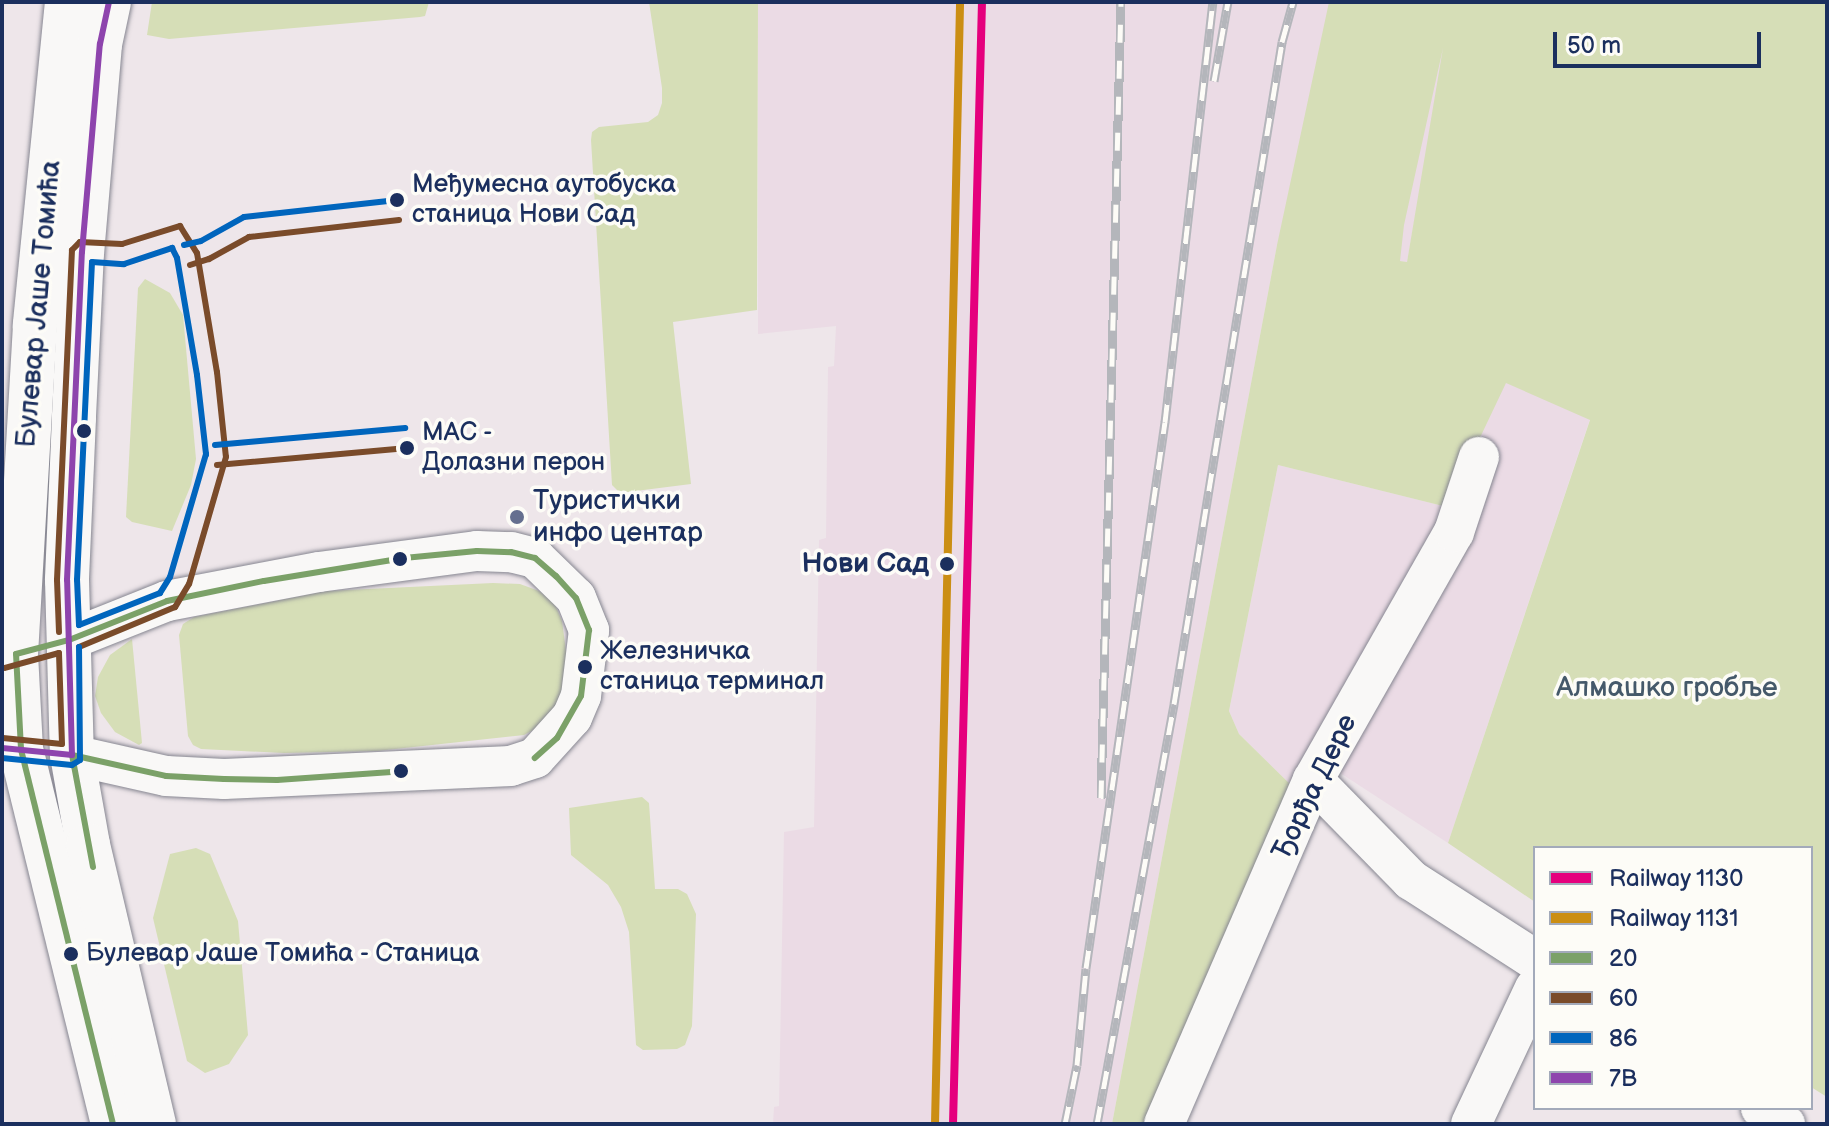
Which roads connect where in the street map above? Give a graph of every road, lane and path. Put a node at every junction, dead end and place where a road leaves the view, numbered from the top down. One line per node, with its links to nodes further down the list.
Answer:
1 (67, 2): 5 (main road, Булевар Јаше Томића)
2 (109, 2): 4 (main road, Булевар Јаше Томића)
3 (1479, 457): 8 (street, Ђорђа Дере)
4 (69, 640): 5 (main road); 7 (main road, Булевар Јаше Томића); 7 (street)
5 (9, 656): 6 (main road, Булевар Јаше Томића)
6 (12, 749): 7 (main road); 12 (main road, Булевар Јаше Томића)
7 (72, 755): 13 (main road, Булевар Јаше Томића)
8 (1313, 780): 9 (street); 14 (street, Ђорђа Дере)
9 (1533, 959)
10 (1533, 992): 15 (street)
11 (1764, 1110): 16 (street)
12 (113, 1124)
13 (154, 1124)
14 (1164, 1124)
15 (1471, 1124)
16 (1785, 1124)

